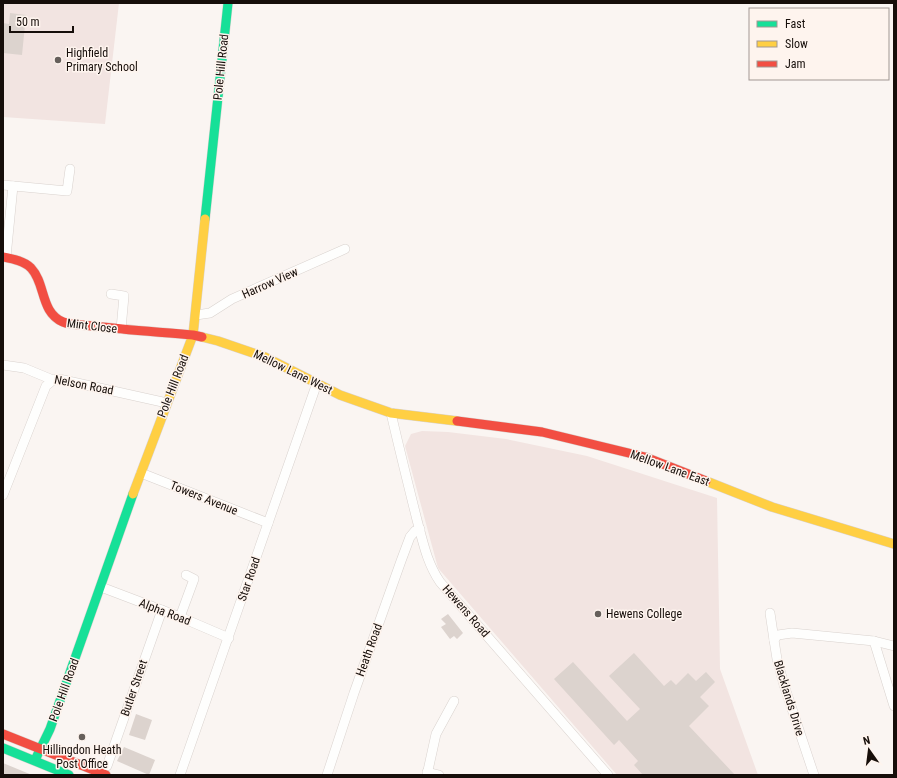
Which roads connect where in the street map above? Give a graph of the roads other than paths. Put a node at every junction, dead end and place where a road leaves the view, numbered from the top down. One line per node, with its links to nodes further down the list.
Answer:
1 (228, 3): 8 (street, Pole Hill Road)
2 (70, 169): 4 (street)
3 (3, 185): 4 (street)
4 (13, 186): 6 (street)
5 (345, 249): 8 (street, Harrow View)
6 (4, 257): 9 (street, Mint Close)
7 (111, 294): 9 (street)
8 (196, 314): 10 (street, Pole Hill Road)
9 (121, 329): 10 (street, Mint Close)
10 (193, 335): 13 (street, Mellow Lane West); 14 (street, Pole Hill Road)
11 (3, 365): 12 (street, Nelson Road)
12 (53, 380): 14 (street, Nelson Road); 17 (street)
13 (317, 383): 15 (street, Mellow Lane West); 18 (street, Star Road)
14 (167, 403): 16 (street, Pole Hill Road)
15 (391, 413): 19 (street, Hewens Road); 20 (street, Mellow Lane East)
16 (141, 473): 18 (street, Towers Avenue); 22 (street, Pole Hill Road)
17 (3, 495)
18 (268, 523): 26 (street, Star Road)
19 (420, 529): 40 (street, Heath Road); 42 (street, Hewens Road)
20 (894, 544)
21 (186, 575): 25 (street)
22 (101, 587): 23 (street, Alpha Road); 34 (street, Pole Hill Road)
23 (162, 610): 25 (street, Alpha Road); 36 (street, Butler Street)
24 (770, 612): 27 (street, Blacklands Drive)
25 (180, 617): 26 (street, Alpha Road)
26 (229, 638): 39 (street, Star Road)
27 (774, 640): 28 (street); 43 (street, Blacklands Drive)
28 (874, 641): 29 (street); 31 (street)
29 (894, 646)
30 (454, 701): 37 (street)
31 (894, 706)
32 (3, 734): 34 (street)
33 (3, 748): 35 (street)
34 (40, 750): 35 (street, Pole Hill Road); 36 (street)
35 (35, 761): 38 (street)
36 (107, 771)
37 (427, 774): 41 (street)
38 (69, 775)
39 (180, 775)
40 (327, 775)
41 (439, 775)
42 (608, 775)
43 (814, 775)

